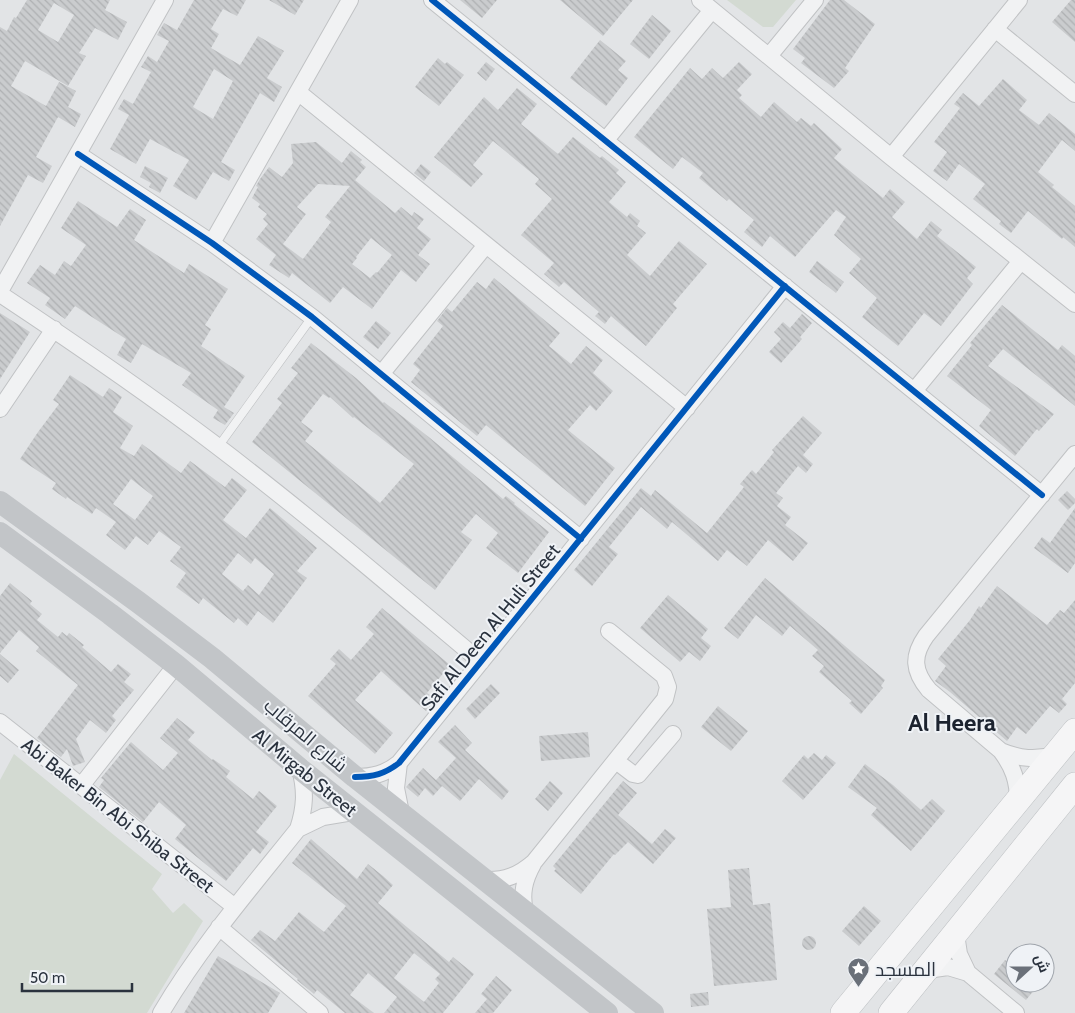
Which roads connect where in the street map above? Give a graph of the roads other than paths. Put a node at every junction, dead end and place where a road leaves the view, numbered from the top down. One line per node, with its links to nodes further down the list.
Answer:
1 (165, 0): 12 (street)
2 (350, 0): 9 (street)
3 (432, 0): 11 (street)
4 (815, 0): 8 (street)
5 (1019, 0): 7 (street)
6 (706, 5): 8 (street); 11 (street)
7 (995, 29): 10 (street); 13 (street)
8 (769, 56): 13 (street)
9 (298, 92): 14 (street); 15 (street)
10 (1075, 94)
11 (605, 140): 17 (street)
12 (78, 154): 14 (street); 18 (street)
13 (891, 157): 16 (street)
14 (212, 243): 20 (street)
15 (486, 245): 22 (street); 24 (street)
16 (1021, 261): 19 (street); 23 (street)
17 (785, 286): 23 (street); 24 (street, Safi Al Deen Al Huli Street)
18 (0, 293): 21 (street)
19 (1075, 304)
20 (312, 317): 22 (street); 26 (lane)
21 (54, 329): 25 (street); 26 (street)
22 (382, 373): 31 (street)
23 (914, 391): 28 (street)
24 (687, 408): 31 (street, Safi Al Deen Al Huli Street)
25 (0, 409)
26 (218, 447): 33 (street)
27 (1075, 454): 28 (street)
28 (1042, 495): 38 (street)
29 (0, 502): 43 (main road, شارع المرقاب)
30 (0, 533): 34 (main road, Al Mirgab Street)
31 (581, 539): 33 (street, Safi Al Deen Al Huli Street)
32 (609, 630): 40 (street)
33 (481, 662): 41 (street, Safi Al Deen Al Huli Street)
34 (176, 665): 42 (main road, Al Mirgab Street); 45 (street)
35 (3, 727): 45 (street, Abi Baker Bin Abi Shiba Street)
36 (1075, 732): 39 (main road)
37 (673, 734): 40 (street)
38 (1001, 751): 39 (street); 46 (street)
39 (1055, 755): 46 (main road)
40 (616, 761): 50 (street)
41 (399, 763): 43 (street, Safi Al Deen Al Huli Street); 48 (street)
42 (300, 770): 47 (main road, Al Mirgab Street); 49 (street)
43 (355, 776): 48 (main road, شارع المرقاب)
44 (1075, 785): 55 (main road)
45 (81, 786): 52 (street, Abi Baker Bin Abi Shiba Street)
46 (1018, 801): 63 (main road)
47 (353, 812): 49 (street); 61 (main road, Al Mirgab Street)
48 (400, 813): 51 (main road, شارع المرقاب)
49 (298, 829): 52 (street)
50 (534, 862): 51 (street); 53 (street)
51 (485, 880): 53 (main road, شارع المرقاب)
52 (235, 908): 54 (street)
53 (525, 912): 62 (main road, شارع المرقاب)
54 (219, 927): 59 (street); 60 (street)
55 (956, 934): 56 (main road); 57 (street)
56 (927, 970): 57 (street); 58 (main road)
57 (968, 973): 64 (street)
58 (899, 1008)
59 (161, 1013)
60 (320, 1013)
61 (607, 1013)
62 (653, 1013)
63 (842, 1013)
64 (1016, 1013)

